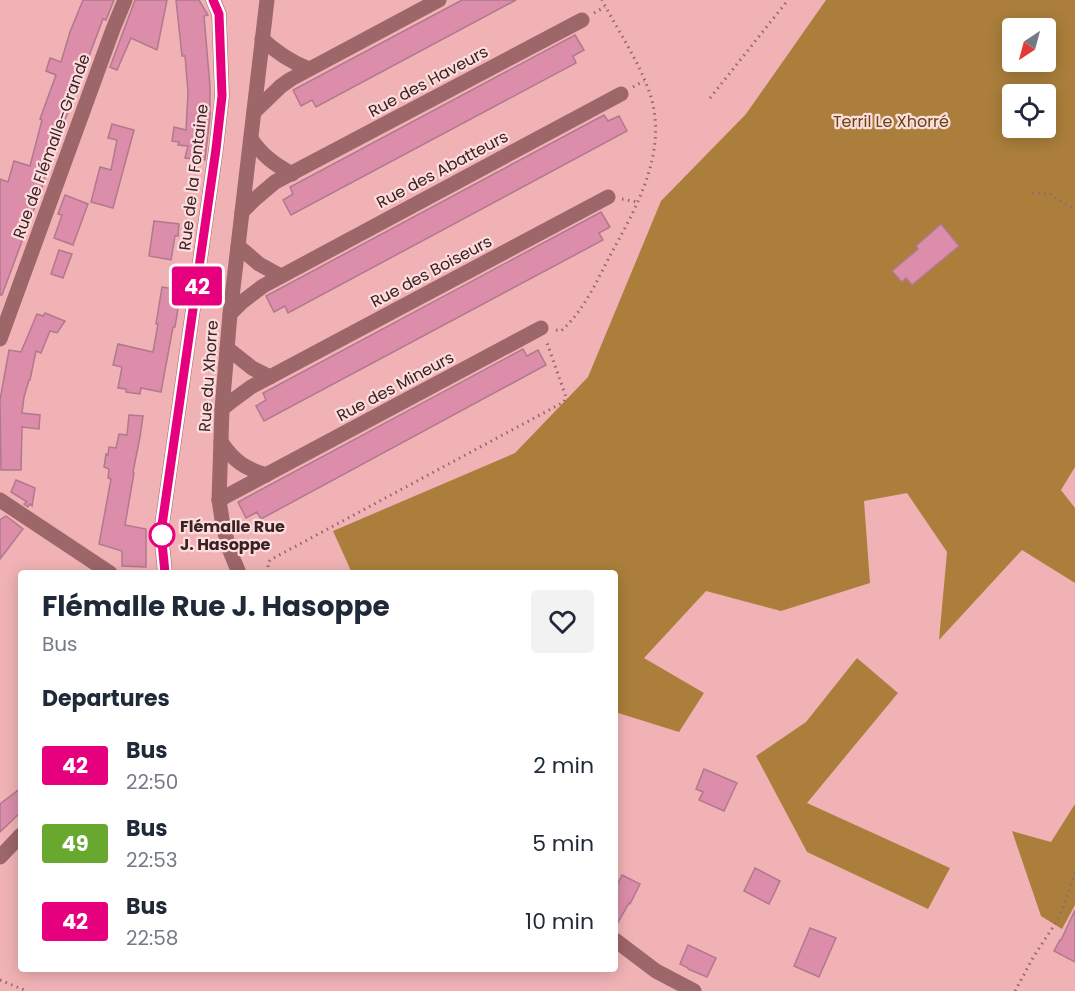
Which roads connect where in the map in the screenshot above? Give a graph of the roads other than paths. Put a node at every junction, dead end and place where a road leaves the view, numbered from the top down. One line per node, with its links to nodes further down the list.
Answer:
1 (125, 0): 18 (street, Rue de Flémalle-Grande)
2 (213, 0): 27 (street, Rue de la Fontaine)
3 (267, 0): 6 (street, Rue du Xhorre)
4 (439, 0): 7 (street)
5 (582, 20): 11 (street, Rue des Haveurs)
6 (262, 39): 7 (street); 9 (street, Rue du Xhorre)
7 (309, 69): 9 (street)
8 (621, 94): 15 (street, Rue des Abatteurs)
9 (254, 112): 10 (street, Rue du Xhorre)
10 (251, 139): 11 (street); 13 (street, Rue du Xhorre)
11 (292, 174): 13 (street, Rue des Haveurs)
12 (608, 197): 20 (street, Rue des Boiseurs)
13 (242, 212): 14 (street, Rue du Xhorre)
14 (238, 246): 15 (street); 16 (street, Rue du Xhorre)
15 (281, 276): 16 (street, Rue des Abatteurs)
16 (230, 314): 19 (street, Rue du Xhorre)
17 (541, 328): 23 (street, Rue des Mineurs)
18 (0, 339)
19 (227, 348): 20 (street); 21 (street, Rue du Xhorre)
20 (270, 377): 21 (street, Rue des Boiseurs)
21 (222, 409): 22 (street, Rue du Xhorre)
22 (221, 442): 23 (street); 24 (street, Rue du Xhorre)
23 (266, 475): 24 (street, Rue des Mineurs)
24 (219, 500): 28 (street, Rue du Xhorre)
25 (0, 501): 26 (street)
26 (105, 570)
27 (165, 570)
28 (238, 570)
29 (18, 838): 30 (street)
30 (0, 857)
31 (618, 942): 32 (street)
32 (694, 991)

